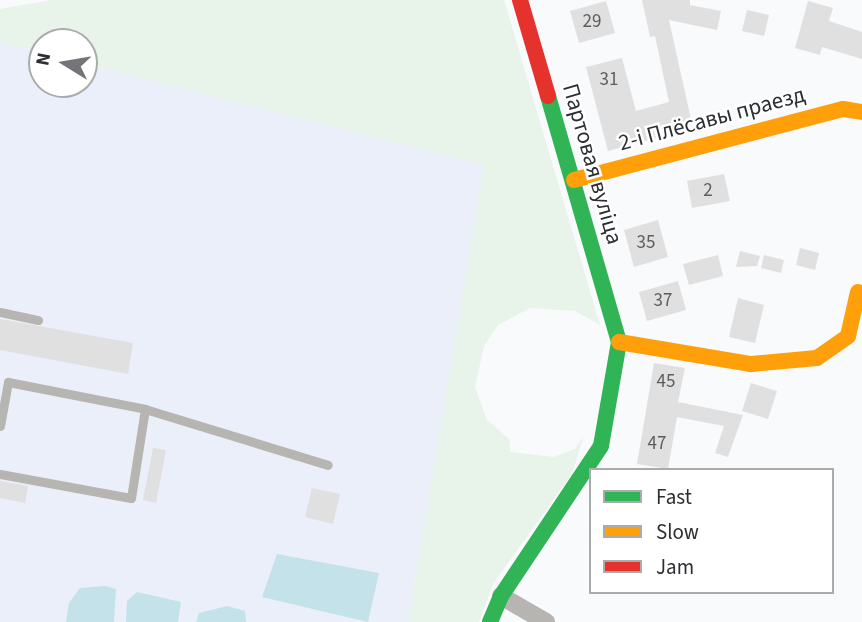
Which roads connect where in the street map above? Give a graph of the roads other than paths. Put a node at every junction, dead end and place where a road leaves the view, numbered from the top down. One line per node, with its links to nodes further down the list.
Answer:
1 (520, 0): 3 (street, Партовая вуліца)
2 (862, 112): 3 (street, 2-і Плёсавы праезд)
3 (574, 180): 7 (street, Партовая вуліца)
4 (858, 292): 7 (street)
5 (0, 312): 6 (lane)
6 (38, 320)
7 (619, 342): 12 (street, Партовая вуліца)
8 (145, 409): 9 (lane); 10 (lane); 11 (lane)
9 (0, 426)
10 (328, 465)
11 (0, 474)
12 (500, 596): 13 (street, Партовая вуліца); 14 (street)
13 (490, 622)
14 (547, 622)

